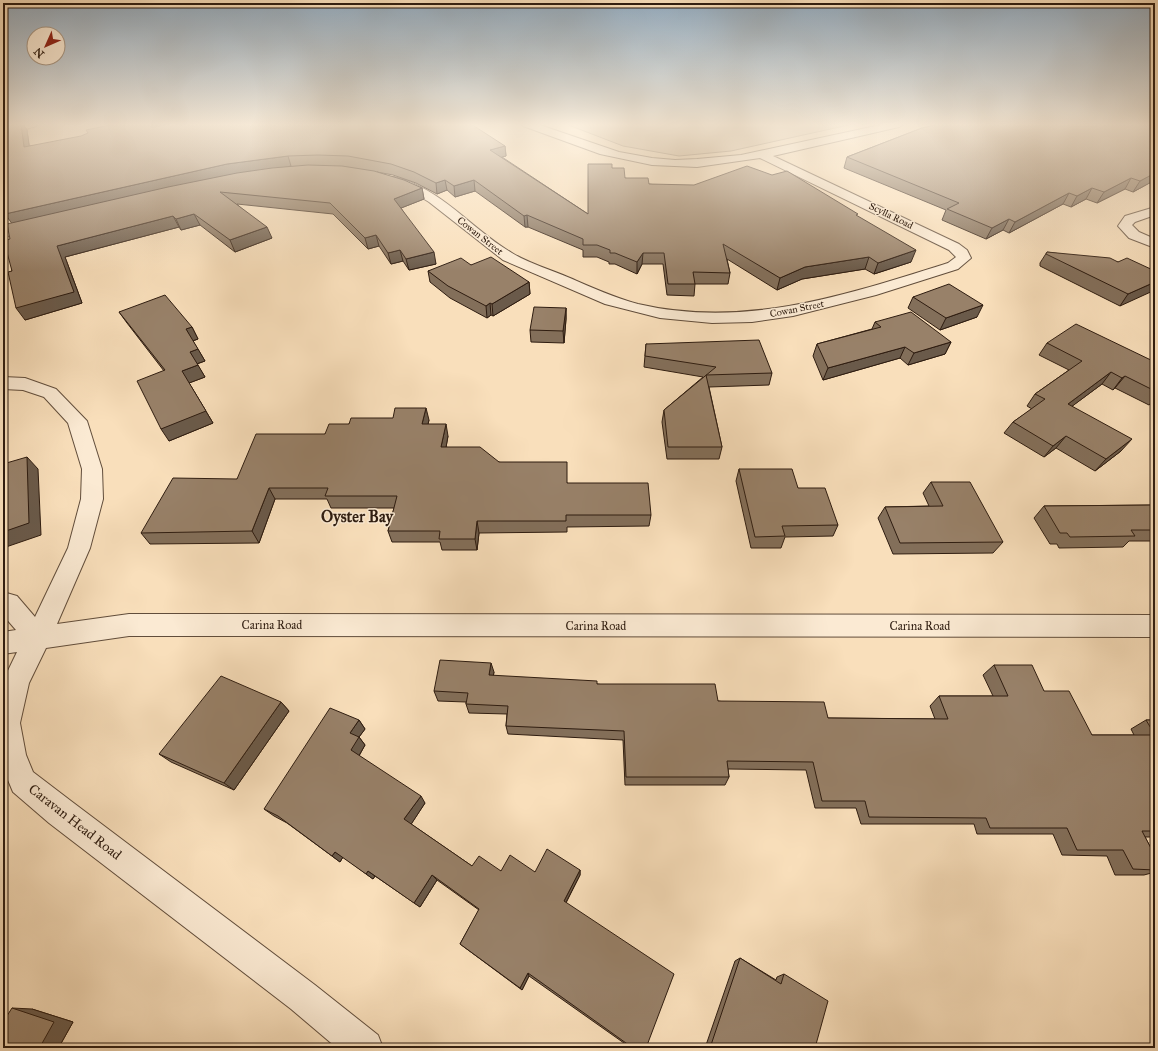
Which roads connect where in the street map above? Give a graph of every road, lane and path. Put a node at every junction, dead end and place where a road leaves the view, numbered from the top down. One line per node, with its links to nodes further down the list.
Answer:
1 (800, 173): 7 (street, Scylla Road)
2 (379, 177): 7 (street, Cowan Street)
3 (1155, 211): 6 (street)
4 (48, 222): 5 (street)
5 (3, 233)
6 (1155, 244)
7 (954, 247)
8 (3, 383): 11 (street, Caravan Head Road)
9 (3, 602): 11 (street)
10 (1155, 626): 11 (street, Carina Road)
11 (38, 638): 12 (street, Carina Road); 13 (street, Caravan Head Road)
12 (3, 643)
13 (365, 1048)

